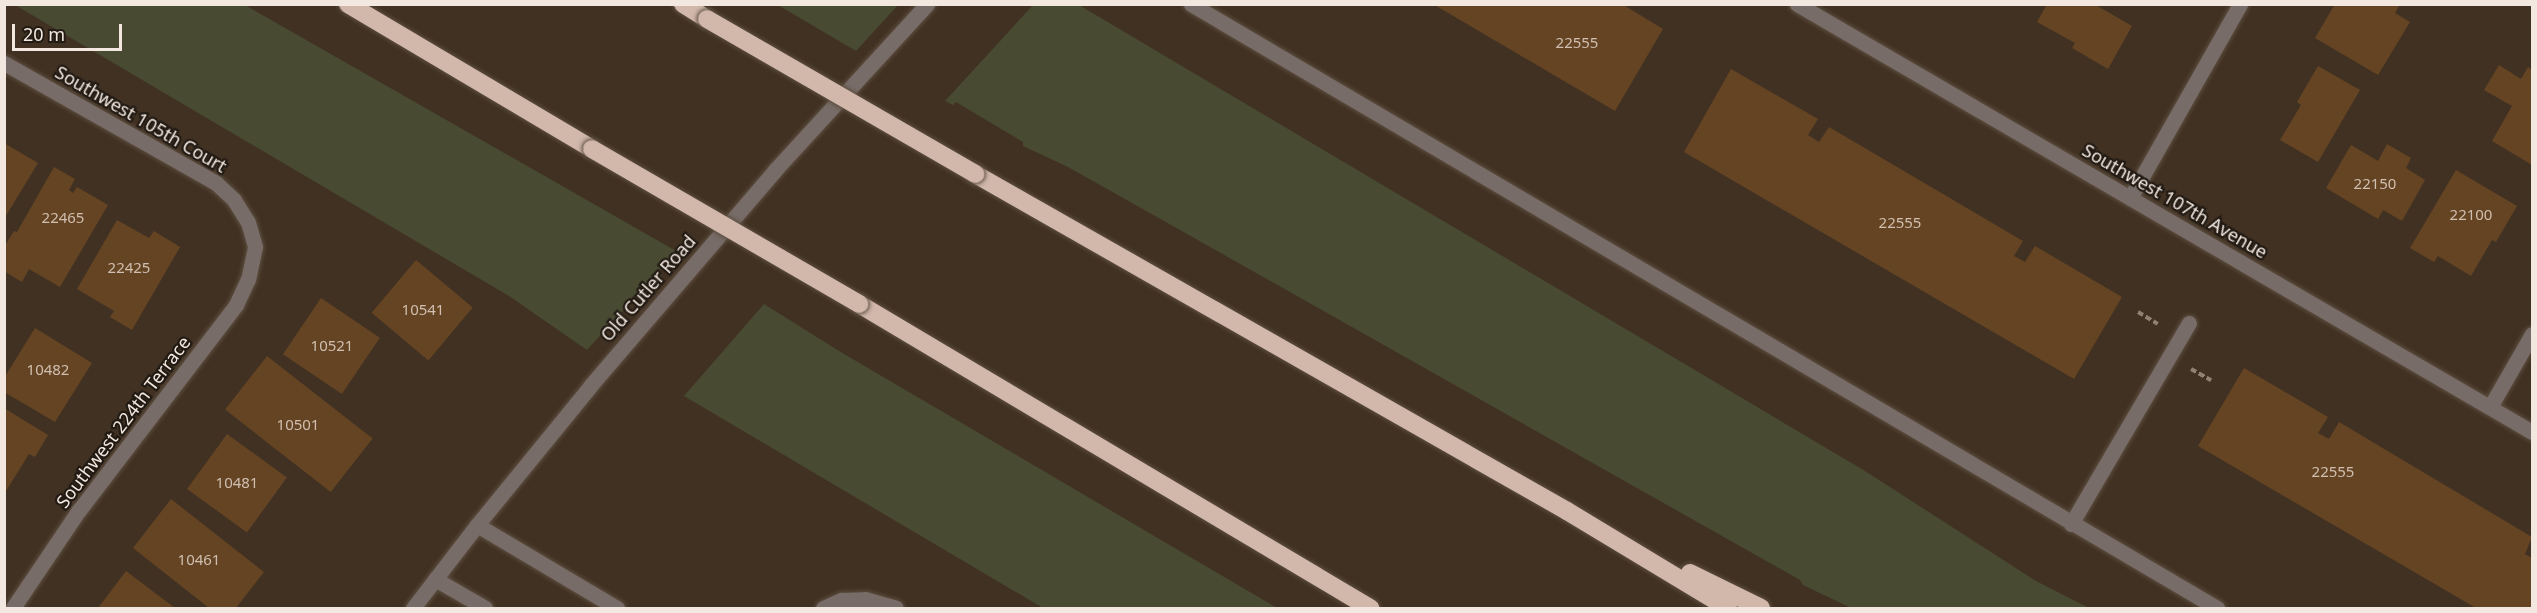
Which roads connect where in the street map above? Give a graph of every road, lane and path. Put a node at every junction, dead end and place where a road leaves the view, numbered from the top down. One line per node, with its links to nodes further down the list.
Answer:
1 (348, 4): 24 (highway, bridge)
2 (683, 4): 14 (highway, bridge)
3 (927, 4): 16 (street, Old Cutler Road)
4 (1191, 4): 15 (street)
5 (1797, 4): 8 (street, Southwest 107th Avenue)
6 (2240, 4): 8 (street)
7 (4, 63): 9 (street, Southwest 105th Court)
8 (2130, 198): 12 (street, Southwest 107th Avenue)
9 (255, 256): 18 (street, Southwest 224th Terrace)
10 (2189, 323): 15 (street)
11 (2532, 334): 12 (street)
12 (2490, 407): 13 (street, Southwest 107th Avenue)
13 (2532, 432)
14 (1567, 511): 25 (highway); 26 (highway)
15 (2071, 524): 27 (street)
16 (477, 525): 17 (street, Old Cutler Road); 21 (street)
17 (435, 579): 19 (street, Old Cutler Road); 20 (street)
18 (13, 609)
19 (413, 609)
20 (485, 609)
21 (617, 609)
22 (824, 609): 23 (street)
23 (896, 609)
24 (1370, 609)
25 (1728, 609)
26 (1761, 609)
27 (2217, 609)

